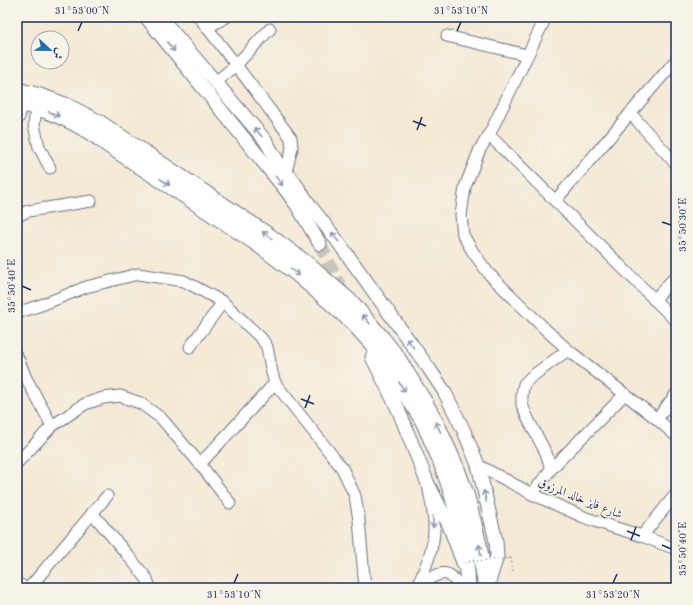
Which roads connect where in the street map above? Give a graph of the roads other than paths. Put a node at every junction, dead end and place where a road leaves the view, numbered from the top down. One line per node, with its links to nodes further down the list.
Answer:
1 (146, 17): 24 (main road, one-way to 24)
2 (160, 17): 12 (main road)
3 (198, 17): 6 (street)
4 (226, 17): 6 (street)
5 (546, 17): 9 (street)
6 (207, 28): 11 (street)
7 (270, 29): 11 (street)
8 (447, 36): 9 (street)
9 (527, 55): 17 (street)
10 (676, 60): 15 (street)
11 (236, 65): 12 (street); 20 (street)
12 (216, 82): 20 (main road, one-way to 12)
13 (18, 99): 14 (highway); 16 (street); 61 (highway, one-way to 13)
14 (36, 108): 19 (street); 53 (highway, one-way to 53)
15 (630, 113): 18 (street); 22 (street)
16 (17, 120)
17 (489, 135): 22 (street); 31 (street)
18 (676, 164)
19 (50, 168)
20 (286, 172): 43 (main road, one-way to 20)
21 (92, 201): 23 (street)
22 (555, 201): 26 (street)
23 (17, 216)
24 (320, 244)
25 (676, 276): 26 (street)
26 (654, 300): 29 (street)
27 (223, 302): 28 (street); 30 (street); 35 (street)
28 (17, 313)
29 (676, 321)
30 (190, 347)
31 (568, 350): 36 (street); 44 (street)
32 (17, 356): 34 (street)
33 (372, 357): 45 (main road)
34 (21, 380): 39 (street)
35 (275, 383): 42 (street); 58 (street)
36 (625, 394): 38 (street); 44 (street)
37 (676, 394): 38 (street)
38 (658, 419): 40 (street)
39 (52, 426): 41 (street); 42 (street)
40 (676, 436)
41 (17, 463)
42 (200, 464): 49 (street)
43 (478, 465): 46 (street, شارع فايز خالد المرزوق); 61 (main road, one-way to 43)
44 (551, 469): 46 (street)
45 (428, 484): 53 (main road); 59 (street, one-way to 59)
46 (532, 494): 51 (street, شارع فايز خالد المرزوق)
47 (676, 494): 51 (street)
48 (107, 496): 50 (street)
49 (230, 503)
50 (92, 514): 56 (street); 57 (street)
51 (642, 536): 52 (street, شارع فايز خالد المرزوق)
52 (676, 549)
53 (467, 575)
54 (17, 583): 55 (street)
55 (25, 588)
56 (29, 588)
57 (150, 588)
58 (365, 588)
59 (417, 588): 60 (street)
60 (459, 588)
61 (487, 588)

